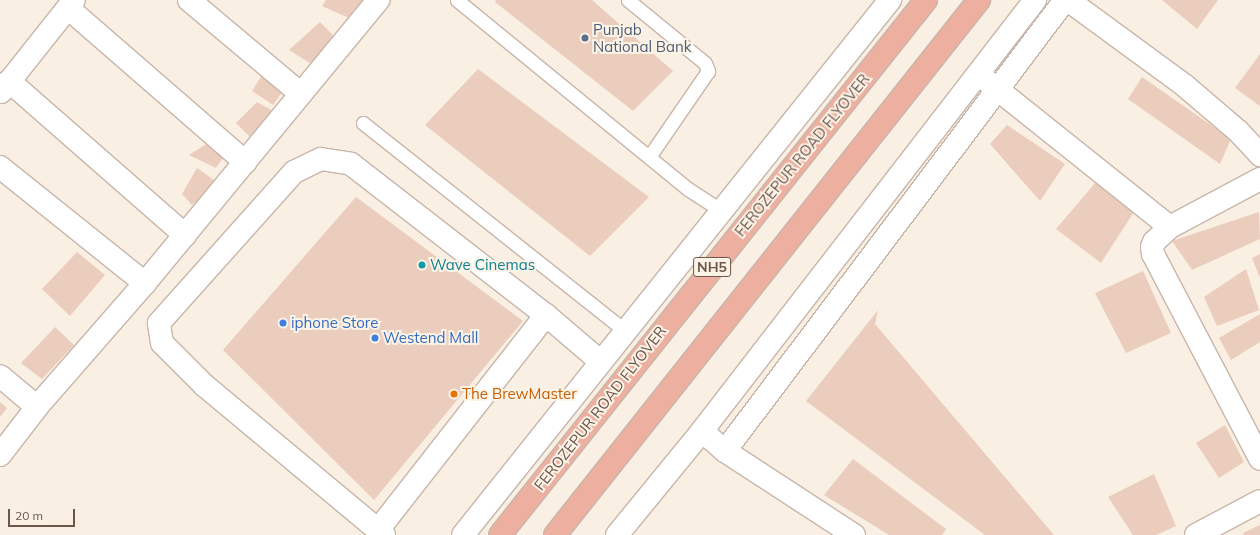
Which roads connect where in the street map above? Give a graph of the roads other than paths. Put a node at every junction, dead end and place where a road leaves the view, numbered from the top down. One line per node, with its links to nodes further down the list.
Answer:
1 (189, 0): 14 (street)
2 (378, 0): 14 (street)
3 (457, 0): 17 (lane)
4 (628, 0): 17 (lane)
5 (890, 0): 21 (street)
6 (926, 0): 37 (highway, FEROZEPUR ROAD FLYOVER / NH5)
7 (979, 0): 38 (highway, NH5)
8 (1035, 0): 11 (street)
9 (1066, 0): 13 (street); 16 (street)
10 (71, 4): 12 (street); 18 (street)
11 (978, 74): 13 (street); 30 (street)
12 (5, 87): 23 (street)
13 (998, 91): 22 (street); 31 (street)
14 (301, 94): 18 (street)
15 (363, 123): 26 (lane)
16 (1260, 155)
17 (649, 157): 21 (lane)
18 (245, 162): 23 (street)
19 (0, 167): 24 (street)
20 (1260, 179): 22 (street)
21 (722, 211): 26 (street)
22 (1170, 227): 33 (street)
23 (185, 235): 24 (street)
24 (145, 283): 29 (street)
25 (546, 316): 27 (street); 35 (street); 35 (street)
26 (625, 330): 27 (street)
27 (601, 362): 36 (street)
28 (0, 376): 29 (street)
29 (37, 407): 32 (street)
30 (702, 431): 31 (street); 39 (street)
31 (725, 451): 40 (street)
32 (0, 455)
33 (1260, 459)
34 (1260, 501): 41 (street)
35 (381, 533)
36 (463, 535)
37 (500, 535)
38 (555, 535)
39 (617, 535)
40 (854, 535)
41 (1196, 535)

